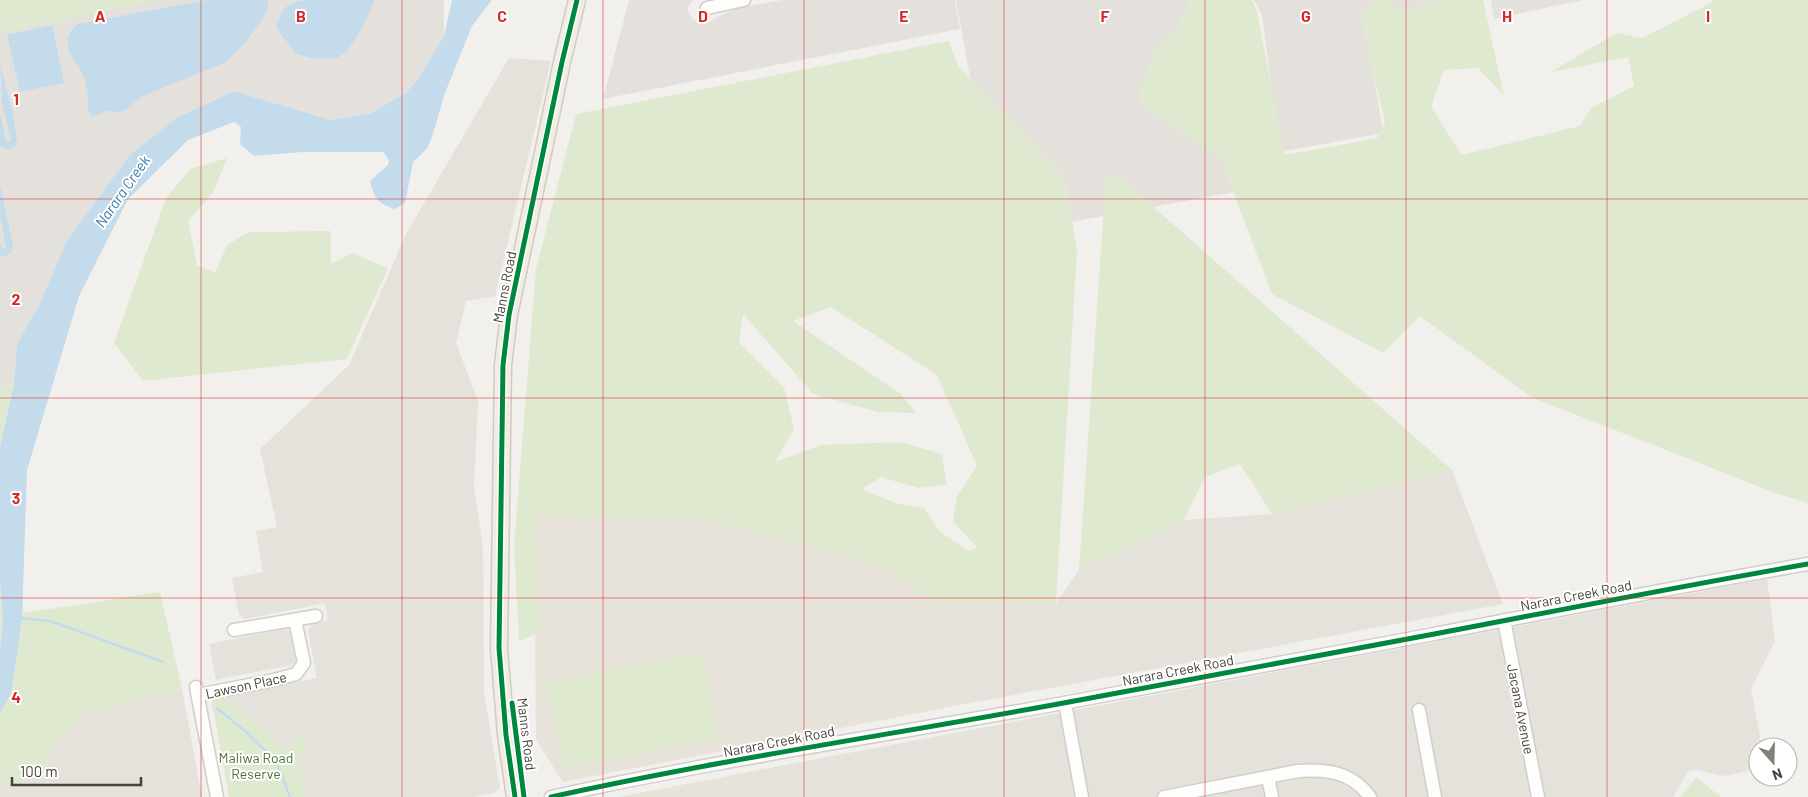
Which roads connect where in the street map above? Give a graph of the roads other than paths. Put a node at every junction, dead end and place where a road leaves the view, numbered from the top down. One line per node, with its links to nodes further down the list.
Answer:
1 (578, 0): 5 (main road, Manns Road)
2 (744, 0): 3 (street)
3 (707, 8)
4 (1808, 564): 8 (street, Narara Creek Road)
5 (500, 614): 14 (main road, Manns Road); 15 (main road, Manns Road)
6 (316, 616): 7 (street)
7 (295, 620): 9 (street); 13 (street, Lawson Place)
8 (1504, 620): 10 (street, Narara Creek Road); 22 (street, Jacana Avenue)
9 (234, 630)
10 (1064, 703): 16 (street, Narara Creek Road); 17 (street)
11 (1419, 710): 21 (street)
12 (1268, 777): 18 (street); 19 (street); 20 (street)
13 (217, 797)
14 (514, 797)
15 (524, 797)
16 (551, 797)
17 (1082, 797)
18 (1166, 797)
19 (1272, 797)
20 (1370, 797)
21 (1435, 797)
22 (1538, 797)

